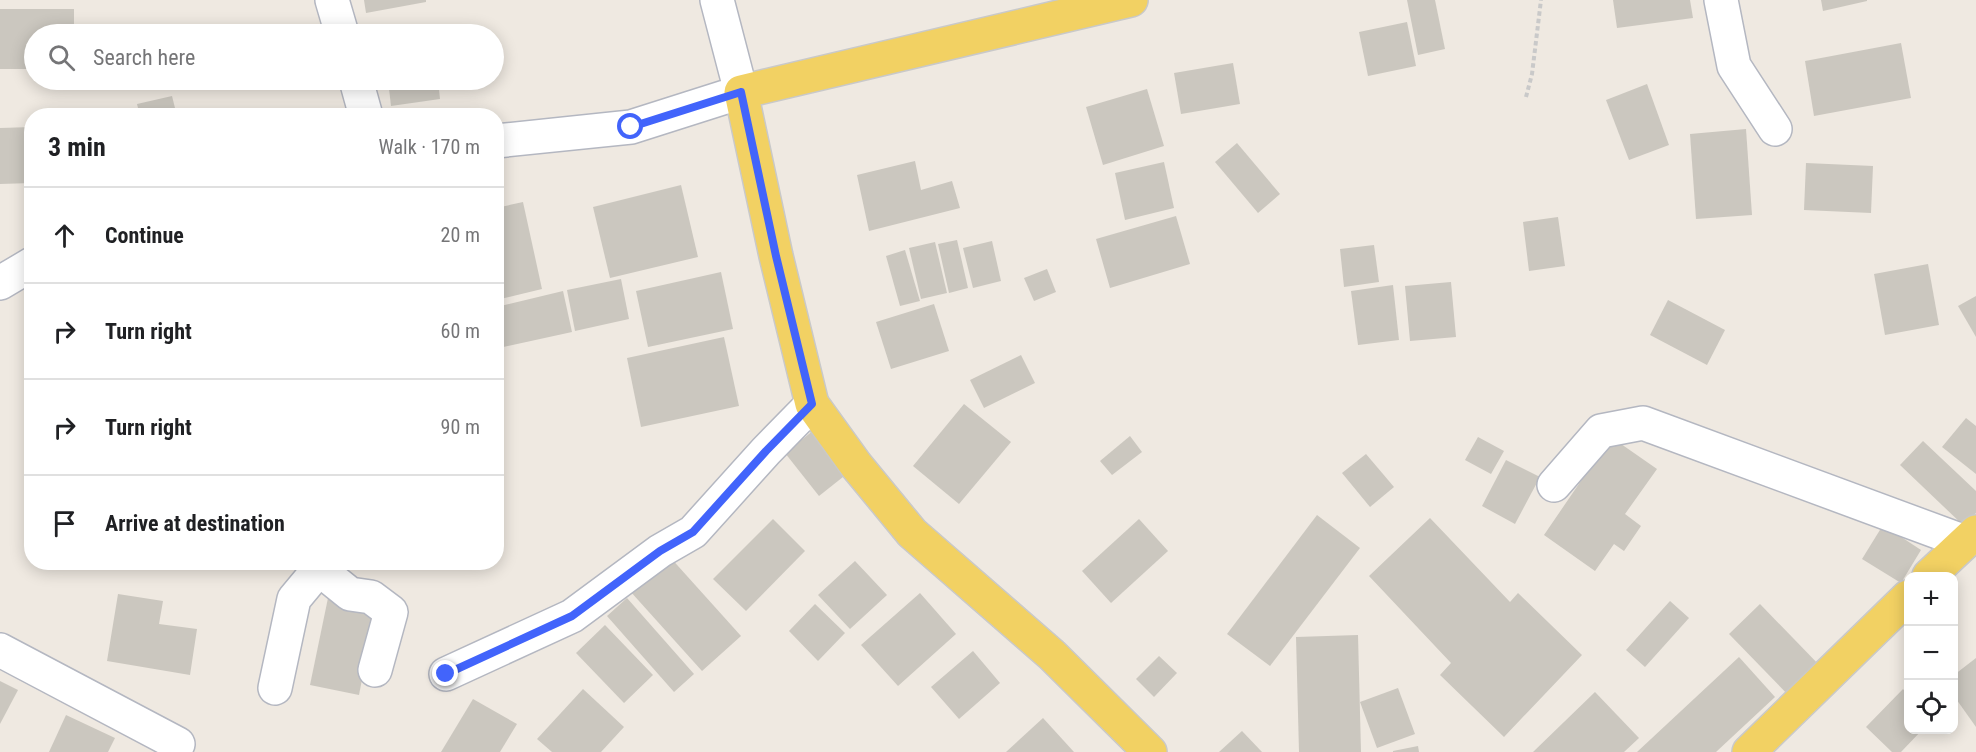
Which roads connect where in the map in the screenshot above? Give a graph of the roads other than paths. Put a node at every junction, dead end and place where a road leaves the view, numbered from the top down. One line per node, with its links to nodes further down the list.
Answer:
1 (332, 0): 5 (street)
2 (717, 0): 7 (street)
3 (1131, 0): 7 (main road)
4 (1721, 0): 9 (street)
5 (339, 24)
6 (359, 90): 8 (street)
7 (741, 92): 10 (street); 13 (main road)
8 (364, 108)
9 (1774, 129)
10 (504, 140)
11 (24, 269): 12 (street)
12 (0, 283)
13 (812, 404): 22 (street); 25 (main road)
14 (1554, 485): 15 (street)
15 (1971, 537): 18 (main road)
16 (316, 570): 23 (street)
17 (323, 570): 21 (street)
18 (1933, 572)
19 (1904, 601): 26 (main road)
20 (0, 650): 24 (street)
21 (375, 670)
22 (446, 674)
23 (274, 688)
24 (178, 744)
25 (1150, 752)
26 (1749, 752)

